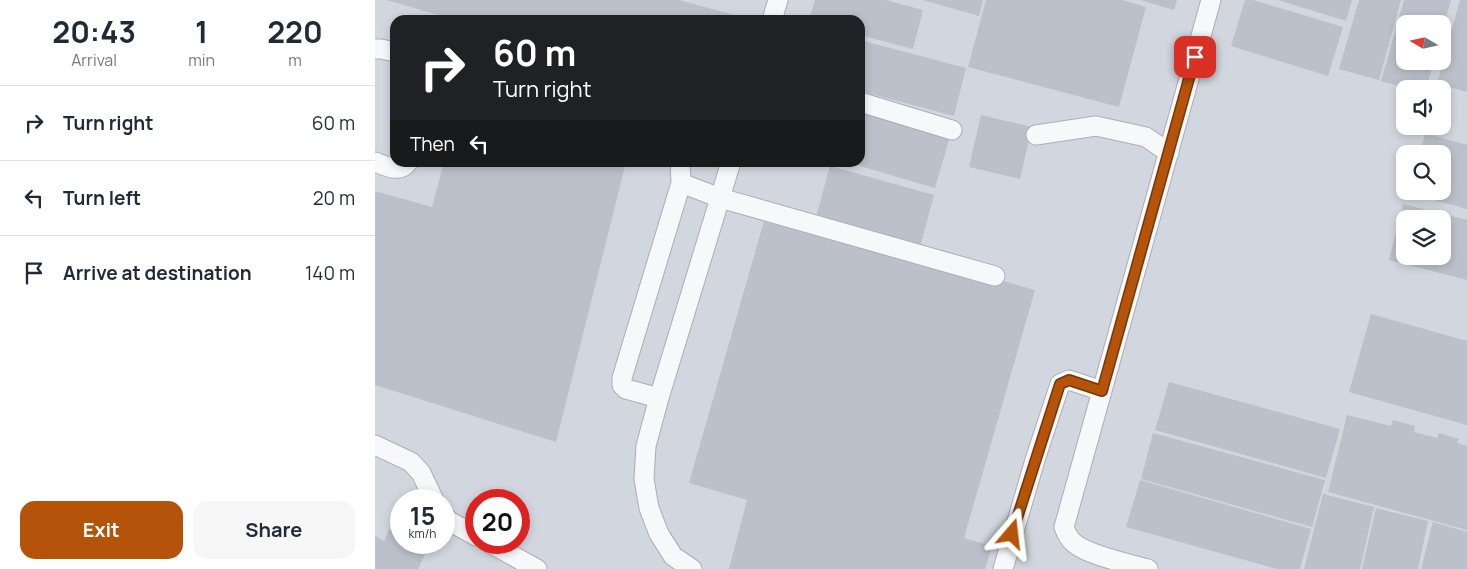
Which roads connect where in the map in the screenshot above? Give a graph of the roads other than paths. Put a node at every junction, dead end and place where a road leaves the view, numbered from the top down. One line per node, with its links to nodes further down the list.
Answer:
1 (777, 0): 3 (lane)
2 (1211, 0): 9 (lane)
3 (773, 15)
4 (375, 50): 5 (lane)
5 (390, 51)
6 (865, 104): 7 (lane)
7 (952, 130)
8 (1036, 135): 9 (lane)
9 (1169, 152): 19 (lane)
10 (375, 162): 11 (lane)
11 (390, 167)
12 (391, 167): 13 (lane)
13 (405, 167)
14 (680, 167): 16 (lane)
15 (729, 167): 17 (lane)
16 (681, 183): 17 (lane); 20 (lane)
17 (720, 198): 18 (lane); 20 (lane)
18 (995, 276)
19 (1102, 391): 26 (lane); 27 (lane)
20 (659, 398): 25 (lane)
21 (375, 445): 22 (lane)
22 (429, 489)
23 (510, 554): 24 (lane)
24 (537, 569)
25 (692, 569)
26 (1003, 569)
27 (1148, 569)

